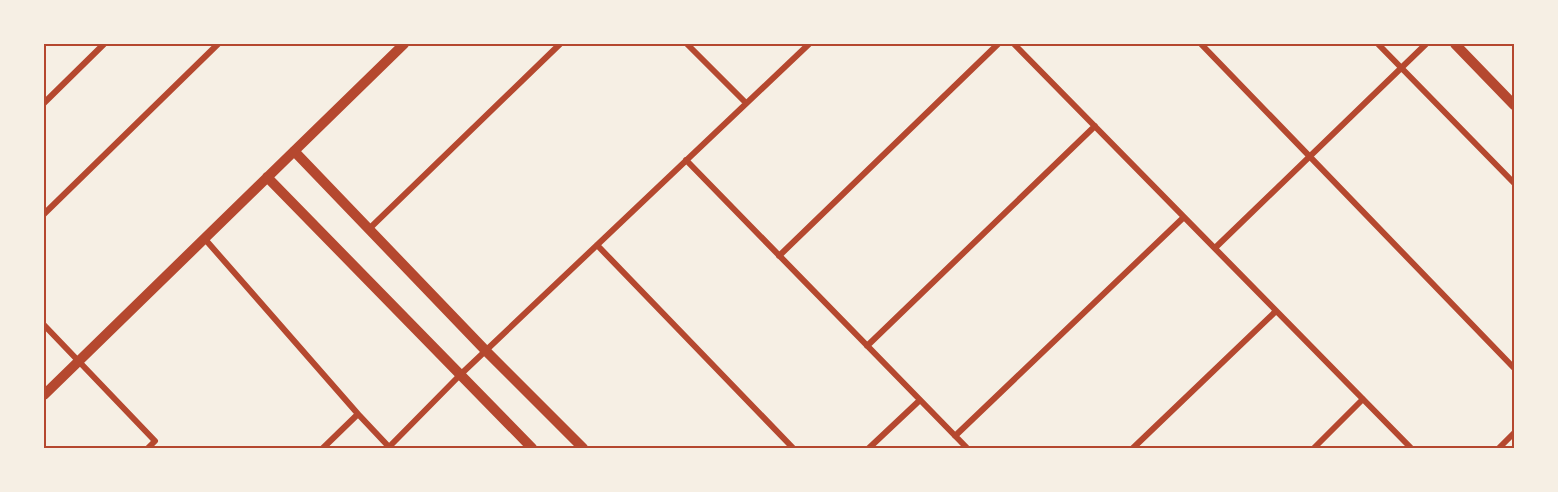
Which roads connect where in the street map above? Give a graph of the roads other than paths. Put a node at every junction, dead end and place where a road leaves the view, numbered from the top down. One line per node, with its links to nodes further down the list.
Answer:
1 (104, 44): 14 (street)
2 (218, 44): 23 (street)
3 (404, 44): 18 (street)
4 (560, 44): 25 (street)
5 (687, 44): 15 (street)
6 (809, 44): 15 (street)
7 (998, 44): 29 (street)
8 (1014, 44): 17 (street)
9 (1201, 44): 19 (street)
10 (1378, 44): 13 (street)
11 (1426, 44): 13 (street)
12 (1455, 44): 16 (street)
13 (1401, 68): 19 (street); 22 (street)
14 (44, 103)
15 (746, 103): 20 (street)
16 (1515, 105)
17 (1095, 126): 24 (street); 32 (street)
18 (294, 151): 21 (street); 25 (street)
19 (1310, 156): 28 (street); 35 (street)
20 (686, 160): 27 (street); 29 (street)
21 (267, 177): 26 (street); 36 (street)
22 (1515, 183)
23 (44, 214)
24 (1185, 217): 28 (street); 42 (street)
25 (369, 229): 33 (street)
26 (204, 238): 34 (street); 40 (street)
27 (597, 245): 33 (street); 48 (street)
28 (1215, 248): 30 (street)
29 (779, 256): 32 (street)
30 (1276, 311): 38 (street); 51 (street)
31 (44, 325): 34 (street)
32 (867, 346): 39 (street)
33 (486, 351): 36 (street); 47 (street)
34 (79, 360): 37 (street); 43 (street)
35 (1515, 368)
36 (460, 375): 45 (street); 46 (street)
37 (44, 395)
38 (1363, 399): 52 (street); 53 (street)
39 (920, 400): 42 (street); 49 (street)
40 (358, 414): 44 (street); 45 (street)
41 (1515, 433): 54 (street)
42 (955, 436): 50 (street)
43 (148, 448)
44 (323, 448)
45 (390, 448)
46 (532, 448)
47 (583, 448)
48 (793, 448)
49 (869, 448)
50 (967, 448)
51 (1133, 448)
52 (1314, 448)
53 (1411, 448)
54 (1498, 448)

